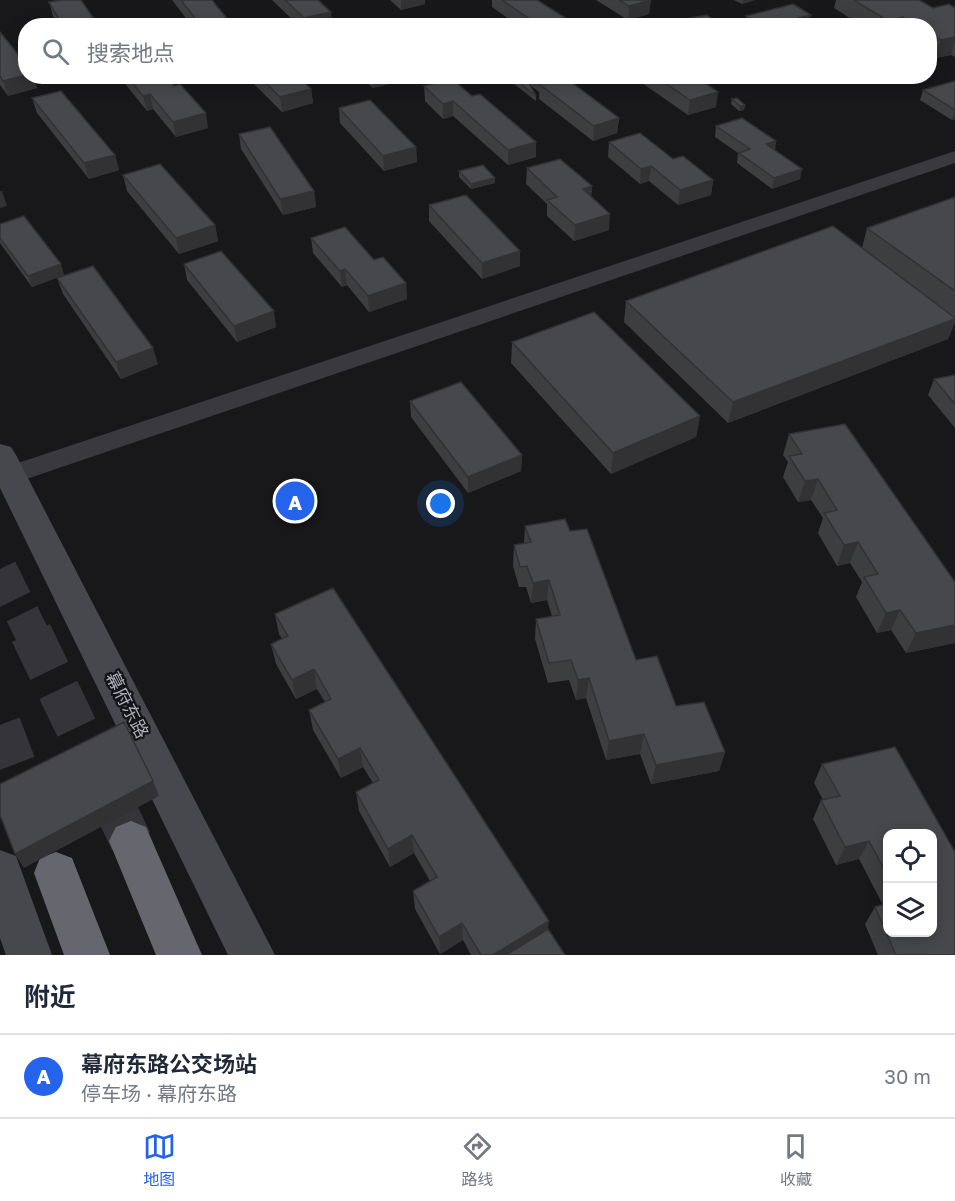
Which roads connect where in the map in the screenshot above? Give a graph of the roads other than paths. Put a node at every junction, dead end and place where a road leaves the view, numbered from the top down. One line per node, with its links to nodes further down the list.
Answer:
1 (955, 157): 2 (street)
2 (4, 470): 9 (main road, 幕府东路)
3 (130, 841): 8 (highway)
4 (0, 871): 6 (main road)
5 (56, 873): 7 (highway)
6 (29, 955)
7 (87, 955)
8 (179, 955)
9 (252, 955)

